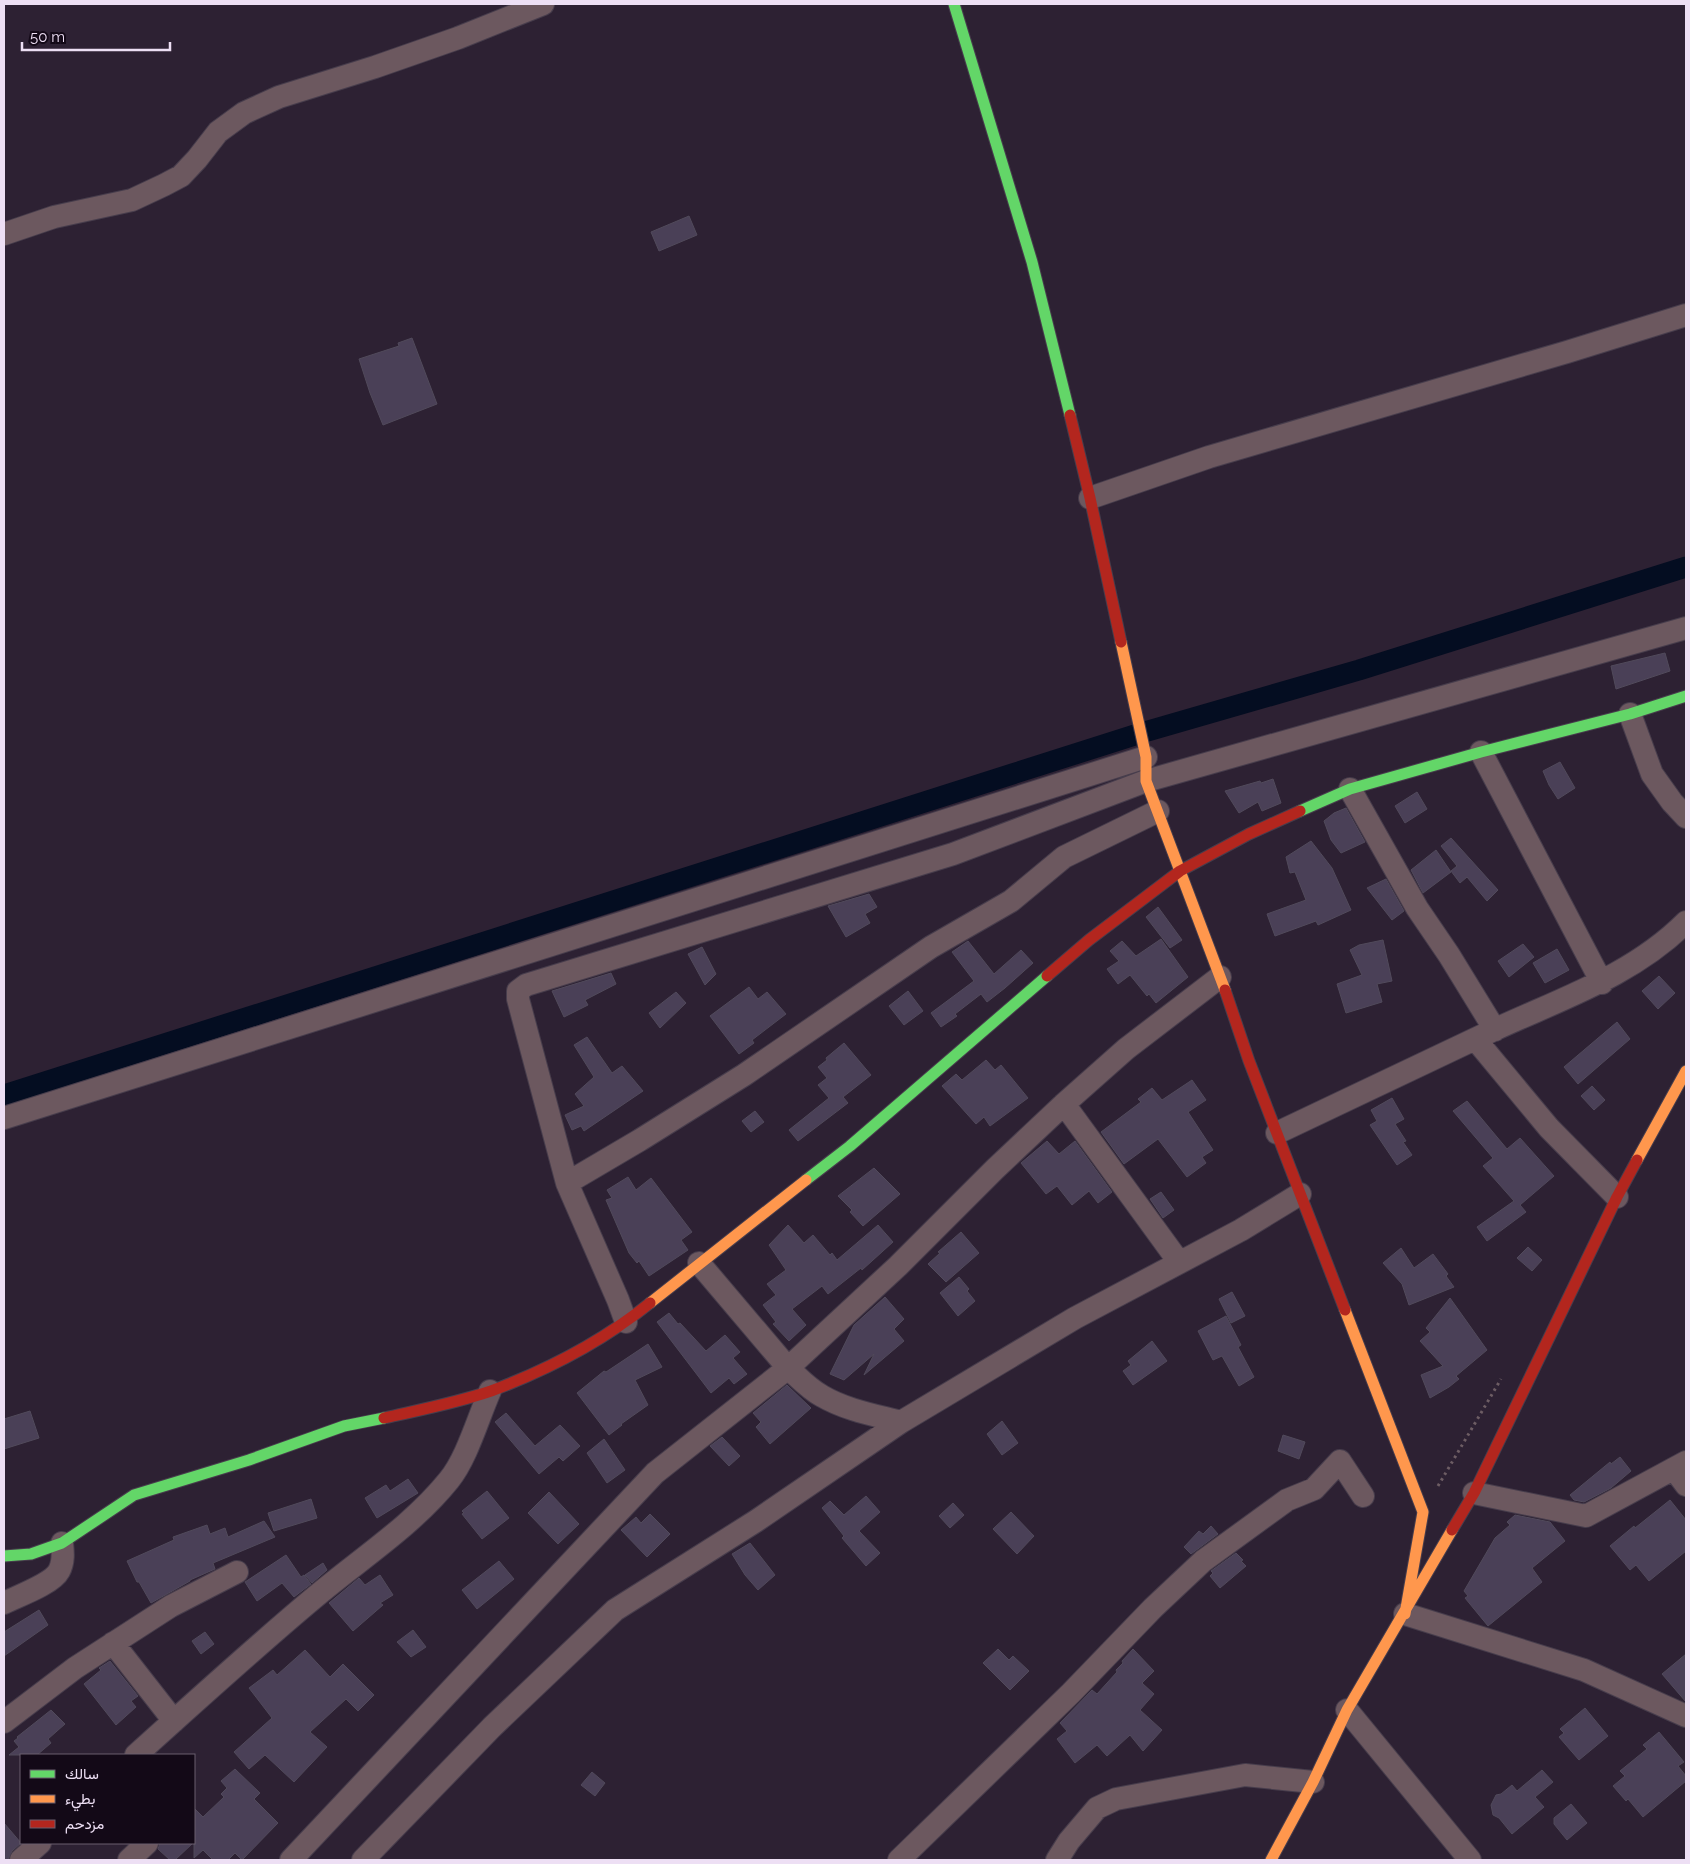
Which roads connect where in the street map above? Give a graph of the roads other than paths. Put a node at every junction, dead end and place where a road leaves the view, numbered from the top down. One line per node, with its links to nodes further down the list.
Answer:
1 (543, 4): 3 (street)
2 (954, 4): 5 (street)
3 (4, 234)
4 (1686, 315): 5 (street)
5 (1090, 498): 10 (street)
6 (1686, 628): 11 (street)
7 (1686, 696): 8 (street)
8 (1630, 714): 9 (street); 14 (street)
9 (1482, 752): 12 (street); 18 (street)
10 (1146, 757): 11 (street); 22 (street)
11 (1146, 781): 13 (street); 24 (street)
12 (1350, 789): 15 (street); 19 (street)
13 (1158, 810): 15 (street); 24 (street)
14 (1686, 817)
15 (1180, 872): 17 (street); 28 (street)
16 (1686, 922): 18 (street)
17 (1220, 977): 21 (street); 23 (street)
18 (1602, 982): 19 (street)
19 (1485, 1035): 23 (street); 26 (street)
20 (1686, 1071): 26 (street)
21 (1064, 1104): 27 (street); 30 (street)
22 (4, 1118)
23 (1277, 1133): 25 (street)
24 (568, 1183): 29 (street)
25 (1300, 1194): 27 (street); 40 (street)
26 (1617, 1197): 34 (street)
27 (1179, 1262): 32 (street)
28 (699, 1263): 29 (street); 30 (street)
29 (626, 1322): 31 (street)
30 (788, 1368): 32 (street); 53 (street)
31 (490, 1391): 36 (street); 44 (street)
32 (900, 1422): 50 (street)
33 (1682, 1472): 34 (street)
34 (1474, 1493): 40 (street)
35 (1362, 1496): 55 (street)
36 (62, 1543): 37 (street); 39 (street)
37 (4, 1556)
38 (237, 1572): 41 (street)
39 (4, 1603)
40 (1405, 1614): 42 (street); 43 (street)
41 (113, 1643): 44 (street); 45 (street)
42 (1347, 1710): 47 (street); 58 (street)
43 (1686, 1716)
44 (174, 1720): 46 (street)
45 (4, 1722)
46 (147, 1751)
47 (1313, 1782): 56 (street); 57 (street)
48 (39, 1844): 51 (street)
49 (146, 1844): 52 (street)
50 (385, 1851): 54 (street)
51 (22, 1860)
52 (129, 1860)
53 (291, 1860)
54 (363, 1860)
55 (898, 1860)
56 (1057, 1860)
57 (1271, 1860)
58 (1470, 1860)

